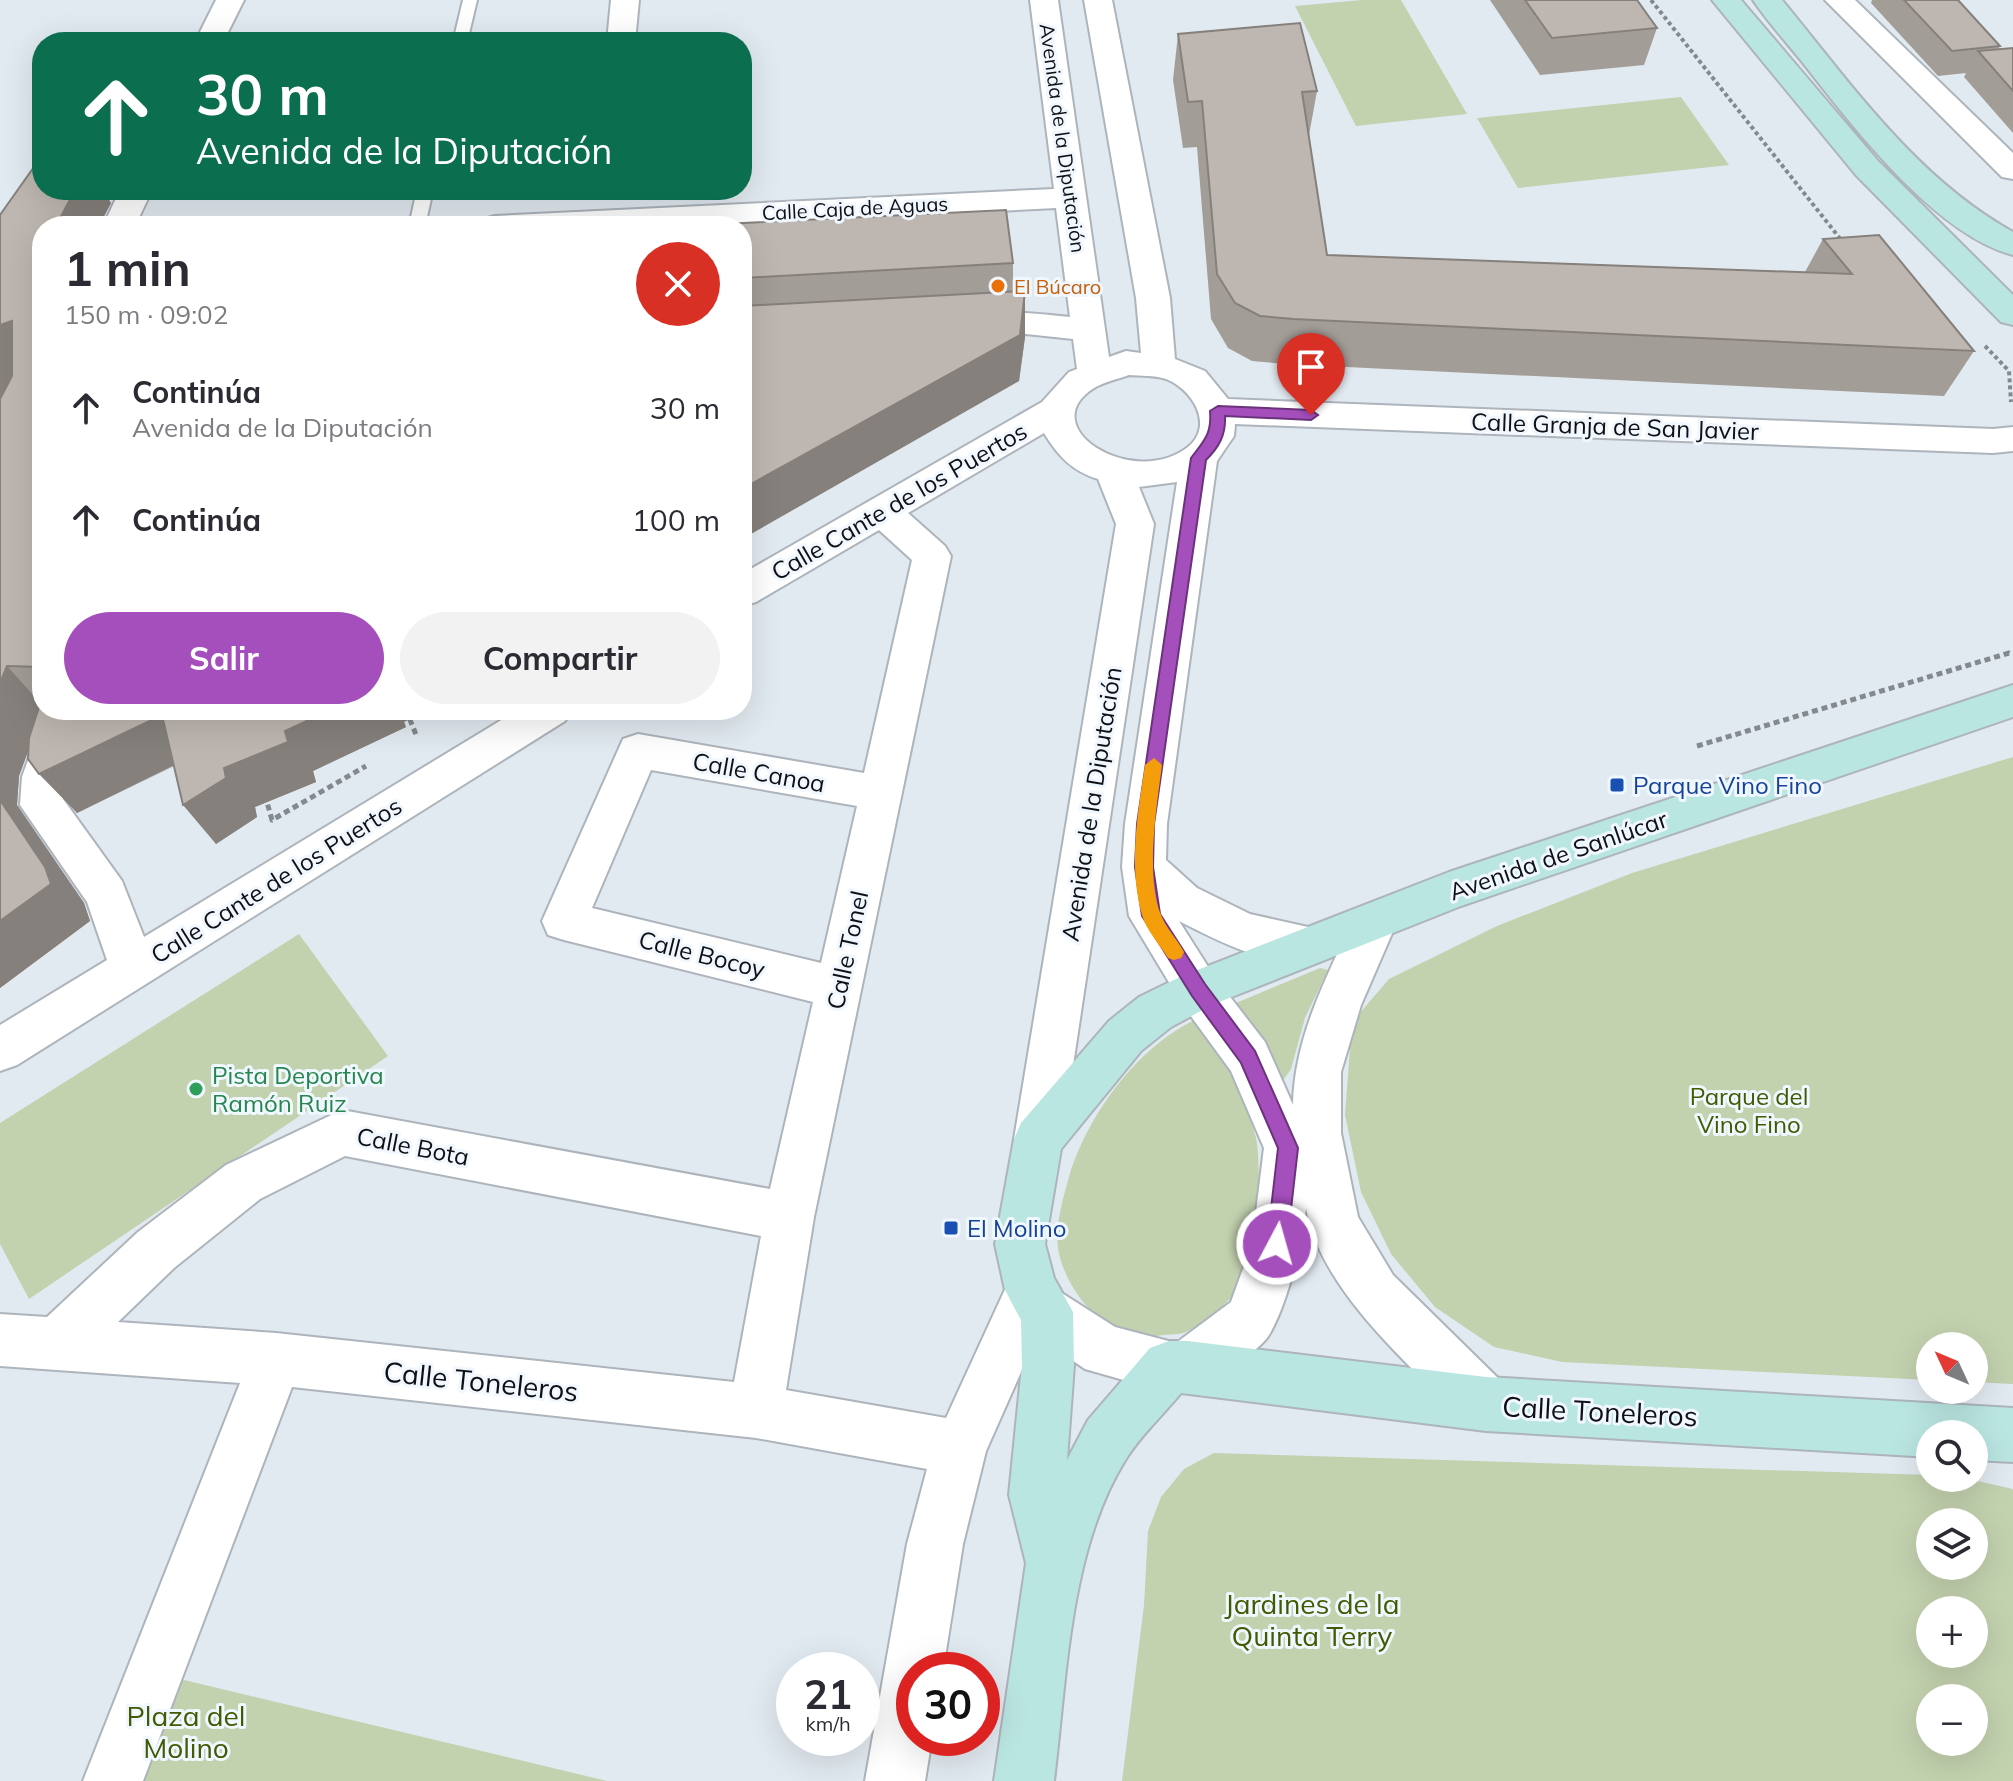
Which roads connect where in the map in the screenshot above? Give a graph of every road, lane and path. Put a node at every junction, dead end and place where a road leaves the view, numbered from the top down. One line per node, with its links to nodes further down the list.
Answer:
1 (230, 0): 10 (street)
2 (470, 0): 11 (lane)
3 (625, 0): 12 (street)
4 (1044, 0): 14 (street, Avenida de la Diputación)
5 (1098, 0): 23 (street)
6 (1651, 0): 18 (path)
7 (1726, 0): 19 (main road)
8 (1767, 0): 17 (main road)
9 (1839, 0): 13 (street)
10 (214, 32)
11 (462, 32)
12 (622, 32)
13 (2013, 170)
14 (1072, 198): 15 (street, Calle Caja de Aguas); 21 (street, Avenida de la Diputación)
15 (607, 205): 16 (street, Calle Caja de Aguas)
16 (548, 216)
17 (2013, 245)
18 (1849, 251)
19 (2013, 314)
20 (931, 328): 21 (street)
21 (1090, 330): 24 (street, Avenida de la Diputación)
22 (1979, 339): 27 (path)
23 (1159, 366): 24 (street); 26 (street)
24 (1094, 370): 25 (street)
25 (1056, 410): 29 (street); 30 (street, Calle Cante de los Puertos)
26 (1218, 411): 27 (street, Calle Granja de San Javier); 28 (street)
27 (2003, 440)
28 (1199, 458): 29 (street); 42 (street)
29 (1114, 472): 50 (street, Avenida de la Diputación)
30 (882, 511): 31 (street, Calle Cante de los Puertos); 40 (street, Calle Tonel)
31 (752, 586)
32 (2013, 655): 38 (path)
33 (2013, 701): 44 (main road, Avenida de Sanlúcar)
34 (63, 720): 46 (street)
35 (410, 720): 37 (path)
36 (535, 720): 46 (street, Calle Cante de los Puertos)
37 (417, 737)
38 (1697, 746)
39 (264, 791): 41 (path)
40 (881, 793): 43 (street, Calle Canoa); 47 (street, Calle Tonel)
41 (272, 820)
42 (1144, 867): 45 (street); 48 (street)
43 (564, 921): 47 (street, Calle Bocoy)
44 (1375, 922): 45 (main road, Avenida de Sanlúcar); 57 (street)
45 (1310, 945): 48 (main road, Avenida de Sanlúcar)
46 (133, 968): 49 (street, Calle Cante de los Puertos)
47 (839, 988): 51 (street, Calle Tonel)
48 (1198, 990): 50 (main road, Avenida de Sanlúcar); 56 (street)
49 (0, 1050)
50 (1038, 1139): 52 (main road)
51 (789, 1217): 54 (street, Calle Bota); 58 (street, Calle Tonel)
52 (1039, 1301): 56 (street); 60 (street); 61 (main road)
53 (0, 1340): 54 (street, Calle Toneleros)
54 (57, 1344): 55 (street, Calle Toneleros)
55 (276, 1359): 58 (street, Calle Toneleros); 62 (street)
56 (1179, 1367): 57 (main road, Calle Toneleros); 61 (main road)
57 (1486, 1404): 59 (main road, Calle Toneleros)
58 (756, 1411): 60 (street, Calle Toneleros)
59 (2013, 1435)
60 (960, 1448): 63 (street)
61 (1054, 1563): 64 (main road)
62 (113, 1781)
63 (895, 1781)
64 (1024, 1781)

